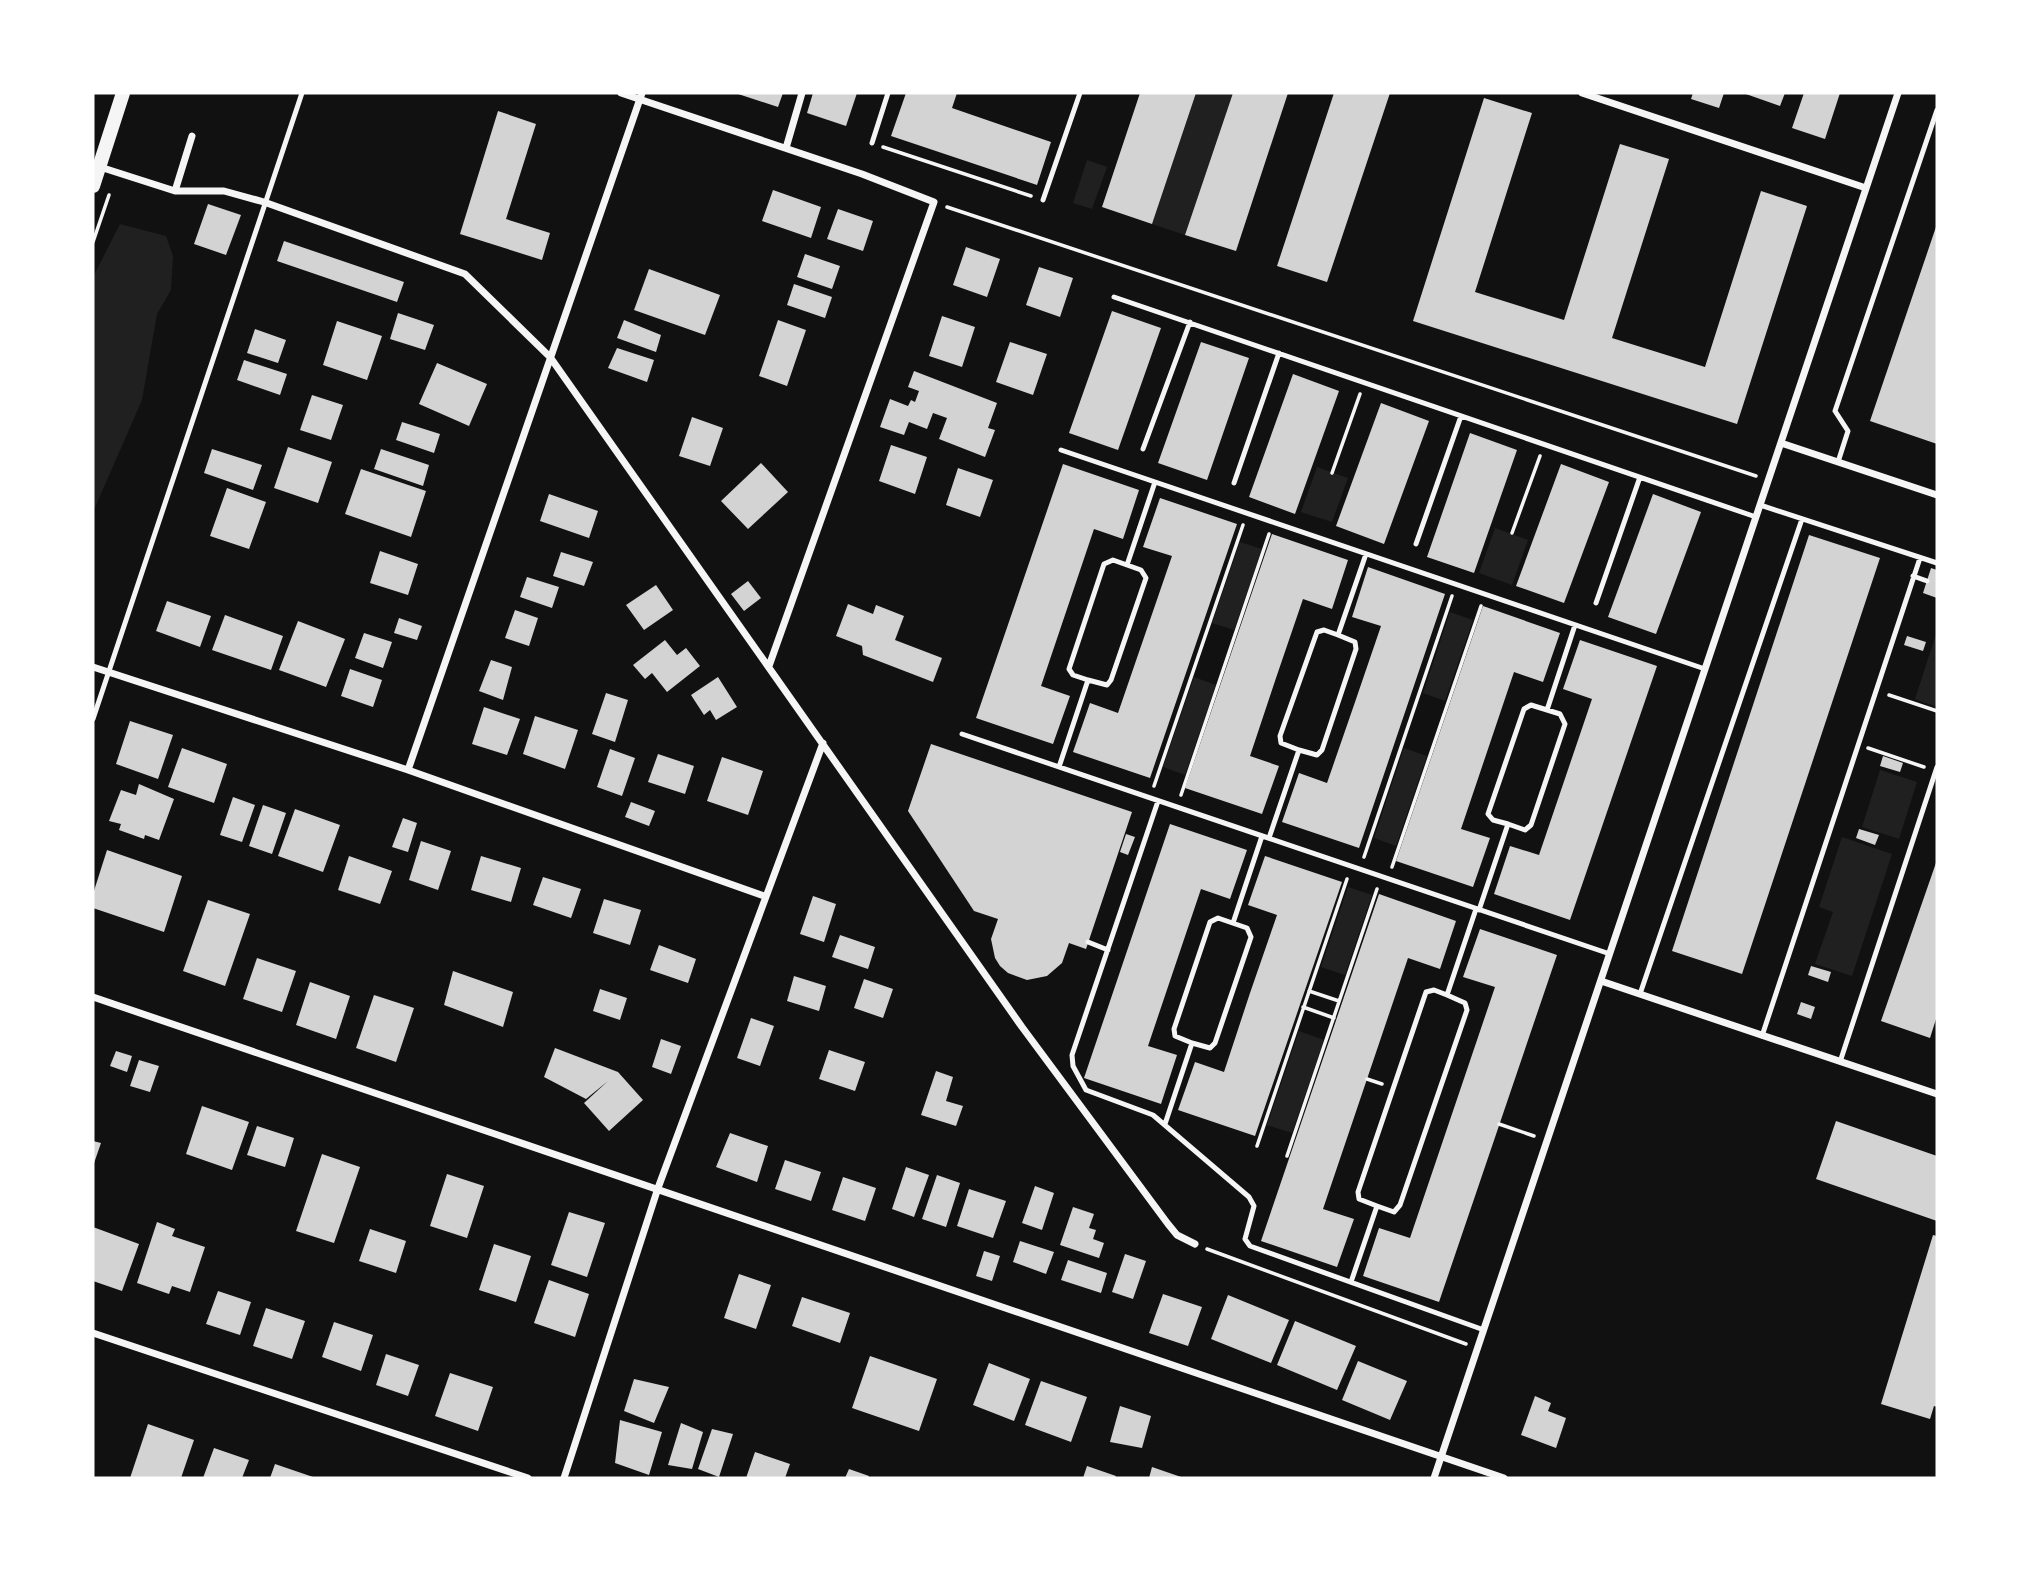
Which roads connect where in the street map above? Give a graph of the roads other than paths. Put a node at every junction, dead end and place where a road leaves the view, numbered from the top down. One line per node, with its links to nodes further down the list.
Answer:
1 (122, 93): 14 (main road)
2 (302, 93): 19 (lane)
3 (621, 93): 9 (street)
4 (802, 93): 13 (street)
5 (888, 93): 12 (lane)
6 (1080, 93): 18 (lane)
7 (1582, 93): 16 (street)
8 (1898, 93): 16 (street)
9 (641, 96): 13 (street); 23 (street)
10 (1937, 110): 28 (lane)
11 (192, 136): 17 (street)
12 (872, 143)
13 (786, 148): 46 (street)
14 (96, 165): 15 (main road); 17 (street)
15 (93, 186)
16 (1866, 188): 25 (street)
17 (176, 191): 19 (street)
18 (1044, 200)
19 (264, 202): 23 (street); 49 (lane)
20 (1114, 297): 21 (lane)
21 (1190, 322): 22 (lane); 26 (lane)
22 (1279, 353): 24 (lane); 31 (lane)
23 (550, 357): 46 (street); 58 (street)
24 (1461, 416): 29 (lane); 36 (lane)
25 (1781, 443): 28 (street); 33 (street)
26 (1143, 449)
27 (1061, 450): 30 (lane)
28 (1839, 462): 32 (street)
29 (1640, 477): 34 (lane); 43 (lane)
30 (1155, 482): 37 (lane); 40 (lane)
31 (1234, 482)
32 (1937, 495)
33 (1760, 505): 34 (street); 35 (lane)
34 (1756, 517): 48 (street)
35 (1802, 519): 38 (lane); 69 (lane)
36 (1416, 544)
37 (1366, 554): 44 (lane); 45 (lane)
38 (1920, 558): 39 (lane); 41 (lane)
39 (1937, 564)
40 (1127, 565): 50 (lane); 50 (lane)
41 (1913, 576): 42 (lane); 72 (lane)
42 (1927, 581)
43 (1596, 603)
44 (1575, 625): 48 (lane); 51 (lane)
45 (1338, 635): 55 (lane); 55 (lane)
46 (769, 666): 54 (street)
47 (93, 667): 49 (street)
48 (1705, 669): 67 (street)
49 (109, 672): 52 (lane); 58 (street)
50 (1088, 680): 56 (lane)
51 (1546, 710): 60 (lane); 60 (lane)
52 (93, 719)
53 (962, 734): 56 (lane)
54 (823, 743): 62 (street); 79 (street)
55 (1299, 750): 61 (lane)
56 (1059, 767): 59 (lane)
57 (1937, 769): 74 (lane)
58 (408, 770): 62 (street)
59 (1158, 801): 61 (lane); 66 (lane)
60 (1508, 824): 63 (lane)
61 (1266, 837): 63 (lane); 64 (lane)
62 (764, 896): 77 (street)
63 (1477, 909): 67 (lane); 70 (lane)
64 (1233, 923): 73 (lane); 73 (lane)
65 (1088, 943): 66 (lane)
66 (1108, 950): 76 (lane)
67 (1610, 954): 68 (street)
68 (1601, 981): 69 (street); 81 (street)
69 (1640, 994): 72 (street)
70 (1447, 995): 78 (lane); 78 (lane)
71 (93, 997): 77 (street)
72 (1762, 1036): 74 (street)
73 (1192, 1043): 76 (lane)
74 (1840, 1062): 75 (street)
75 (1937, 1094)
76 (1165, 1124): 80 (lane)
77 (658, 1188): 83 (street); 85 (street)
78 (1377, 1206): 80 (lane)
79 (1195, 1244)
80 (1351, 1282): 81 (lane)
81 (1484, 1330): 83 (street)
82 (93, 1333): 84 (street)
83 (1441, 1457): 86 (street); 87 (street)
84 (528, 1478)
85 (564, 1478)
86 (1434, 1478)
87 (1504, 1478)

